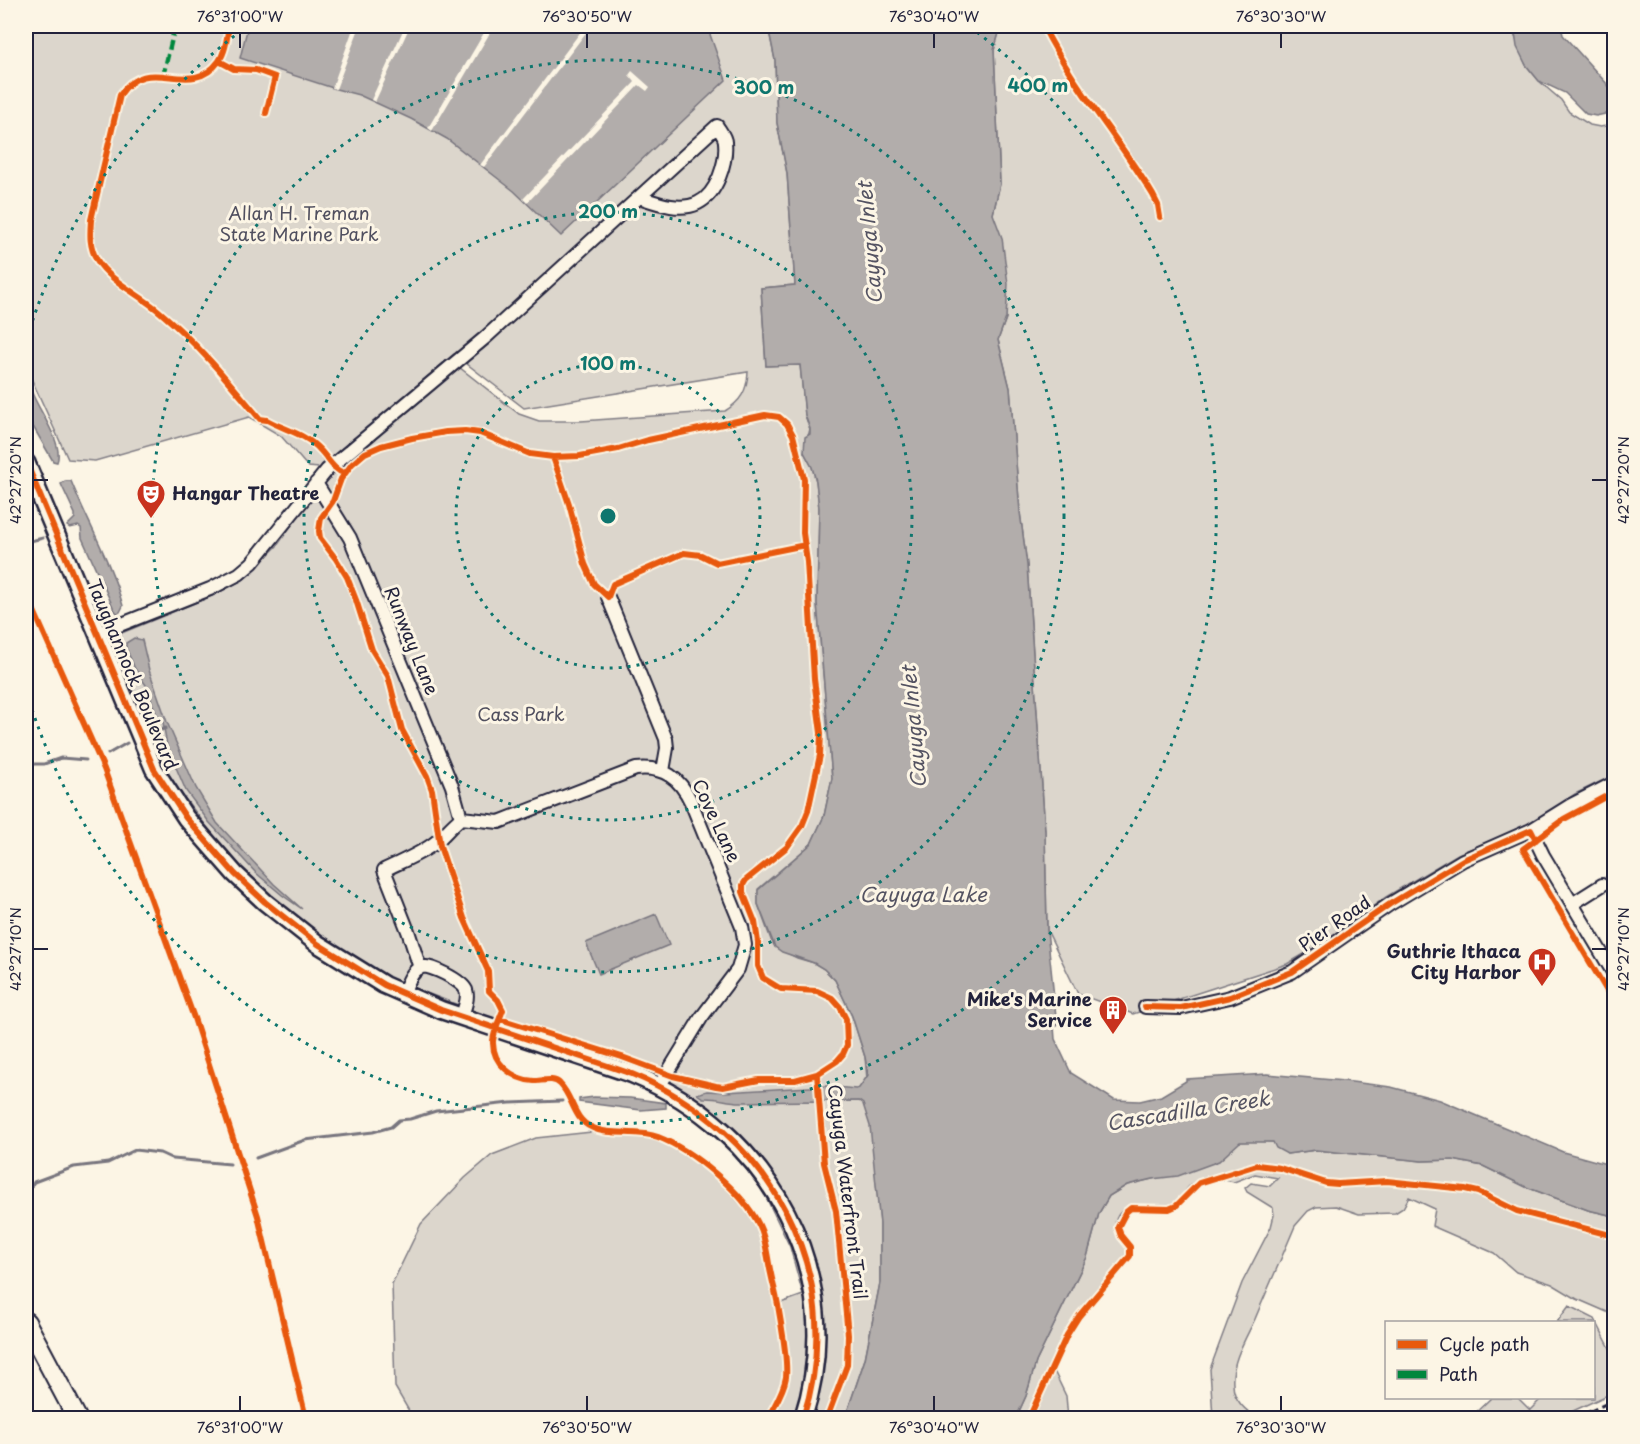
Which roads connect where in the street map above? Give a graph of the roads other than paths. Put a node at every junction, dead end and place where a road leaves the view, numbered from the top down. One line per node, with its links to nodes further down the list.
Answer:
1 (639, 198): 1 (street); 3 (street)
2 (26, 462): 5 (main road, Taughannock Boulevard)
3 (316, 483): 5 (street); 8 (street, Runway Lane)
4 (608, 597): 6 (street)
5 (97, 634): 14 (main road, Taughannock Boulevard)
6 (663, 771): 8 (street); 17 (street, Cove Lane)
7 (1614, 783): 9 (street, Pier Road)
8 (461, 818): 12 (street)
9 (1531, 831): 11 (street); 15 (street, Pier Road)
10 (1602, 885): 11 (street)
11 (1572, 904): 13 (street)
12 (420, 968): 14 (street); 16 (street)
13 (1614, 974)
14 (403, 994): 16 (main road, Taughannock Boulevard)
15 (1145, 1007)
16 (461, 1018): 17 (main road, Taughannock Boulevard)
17 (660, 1085): 20 (main road, Taughannock Boulevard)
18 (26, 1322): 19 (main road)
19 (77, 1419)
20 (803, 1419)

